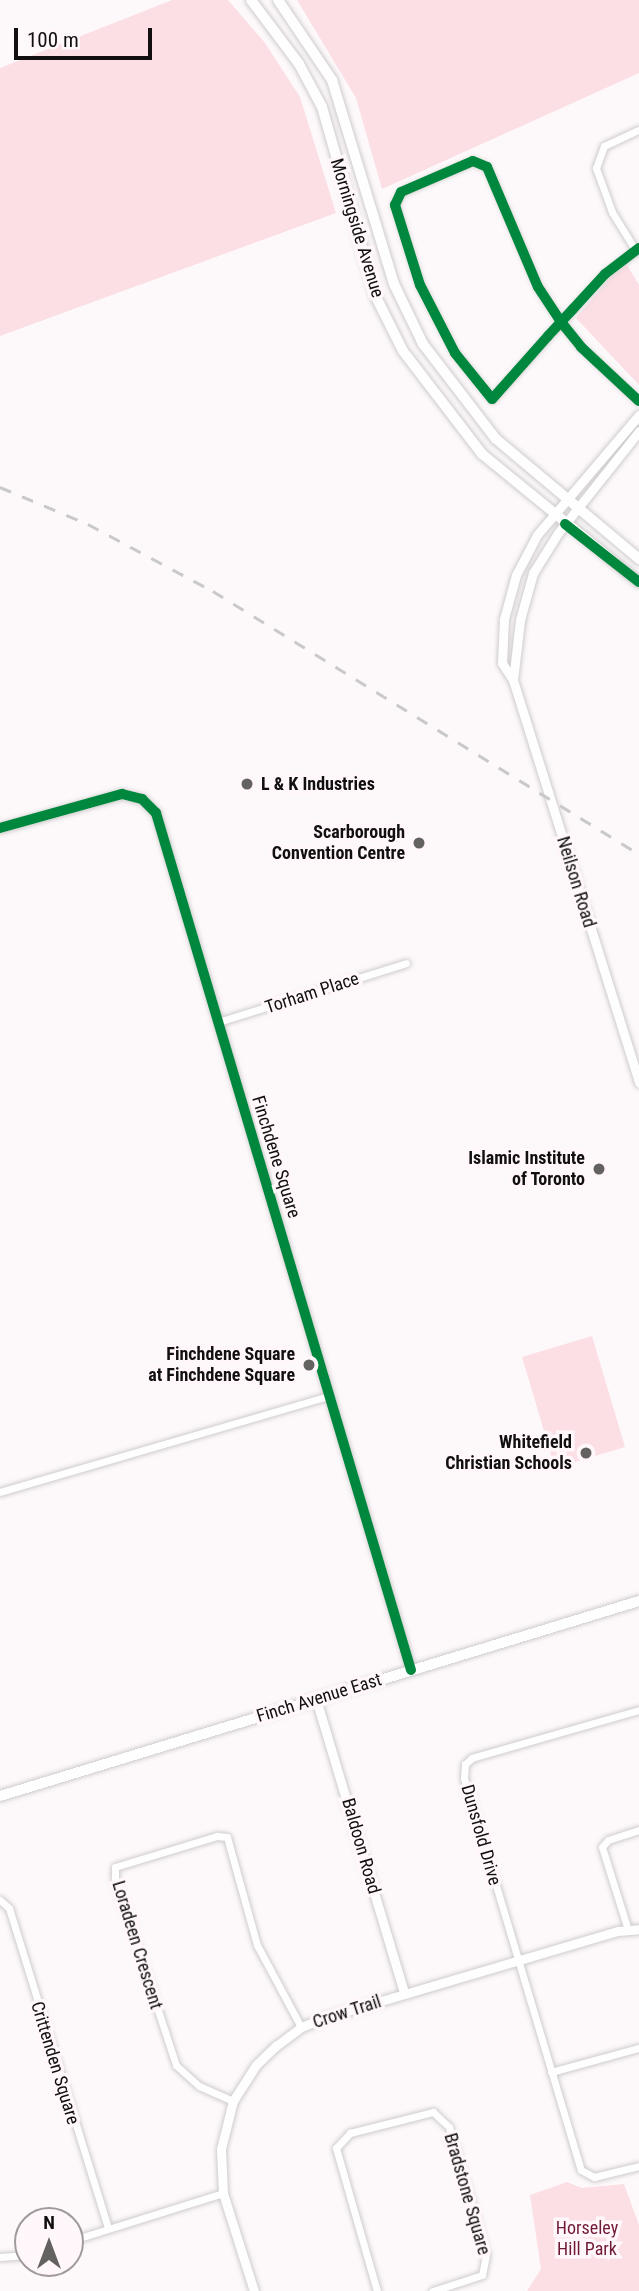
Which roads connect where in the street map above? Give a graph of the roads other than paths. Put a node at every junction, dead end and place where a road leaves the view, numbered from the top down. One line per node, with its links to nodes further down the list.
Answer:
1 (251, 0): 11 (main road, Morningside Avenue)
2 (278, 0): 9 (main road, Morningside Avenue)
3 (639, 130): 4 (street)
4 (637, 250): 5 (street)
5 (561, 322): 5 (street); 6 (street)
6 (639, 401)
7 (639, 415): 9 (street, Neilson Road)
8 (639, 431): 10 (street, Neilson Road)
9 (564, 499): 10 (main road, Morningside Avenue); 11 (street, Neilson Road)
10 (577, 509): 12 (street, Neilson Road); 13 (main road, Morningside Avenue)
11 (553, 514): 12 (main road, Morningside Avenue); 15 (street, Neilson Road)
12 (565, 524): 14 (main road, Morningside Avenue); 15 (street, Neilson Road)
13 (639, 559)
14 (639, 582)
15 (513, 680): 19 (street, Neilson Road)
16 (0, 828): 18 (street, Finchdene Square)
17 (406, 963): 18 (street, Torham Place)
18 (218, 1022): 20 (street, Finchdene Square)
19 (639, 1083)
20 (329, 1396): 21 (street); 23 (street, Finchdene Square)
21 (0, 1493)
22 (639, 1601): 23 (main road, Finch Avenue East)
23 (411, 1670): 24 (main road, Finch Avenue East)
24 (316, 1699): 26 (main road, Finch Avenue East); 32 (street, Baldoon Road)
25 (639, 1710): 31 (street, Dunsfold Drive)
26 (0, 1796)
27 (639, 1830): 30 (street)
28 (0, 1900): 39 (street, Crittenden Square)
29 (639, 1929): 30 (street, Crow Trail)
30 (628, 1930): 31 (street, Crow Trail)
31 (517, 1960): 32 (street, Crow Trail); 35 (street)
32 (404, 1993): 33 (street, Crow Trail)
33 (301, 2027): 36 (street, Crow Trail); 36 (street, Loradeen Crescent)
34 (639, 2048): 35 (street)
35 (551, 2072): 37 (street)
36 (233, 2101): 38 (street, Crow Trail)
37 (639, 2166)
38 (223, 2193): 39 (street); 41 (street, Crow Trail)
39 (108, 2228): 40 (street)
40 (84, 2236)
41 (254, 2291)
42 (377, 2291): 43 (street, Bradstone Square)
43 (433, 2291)

